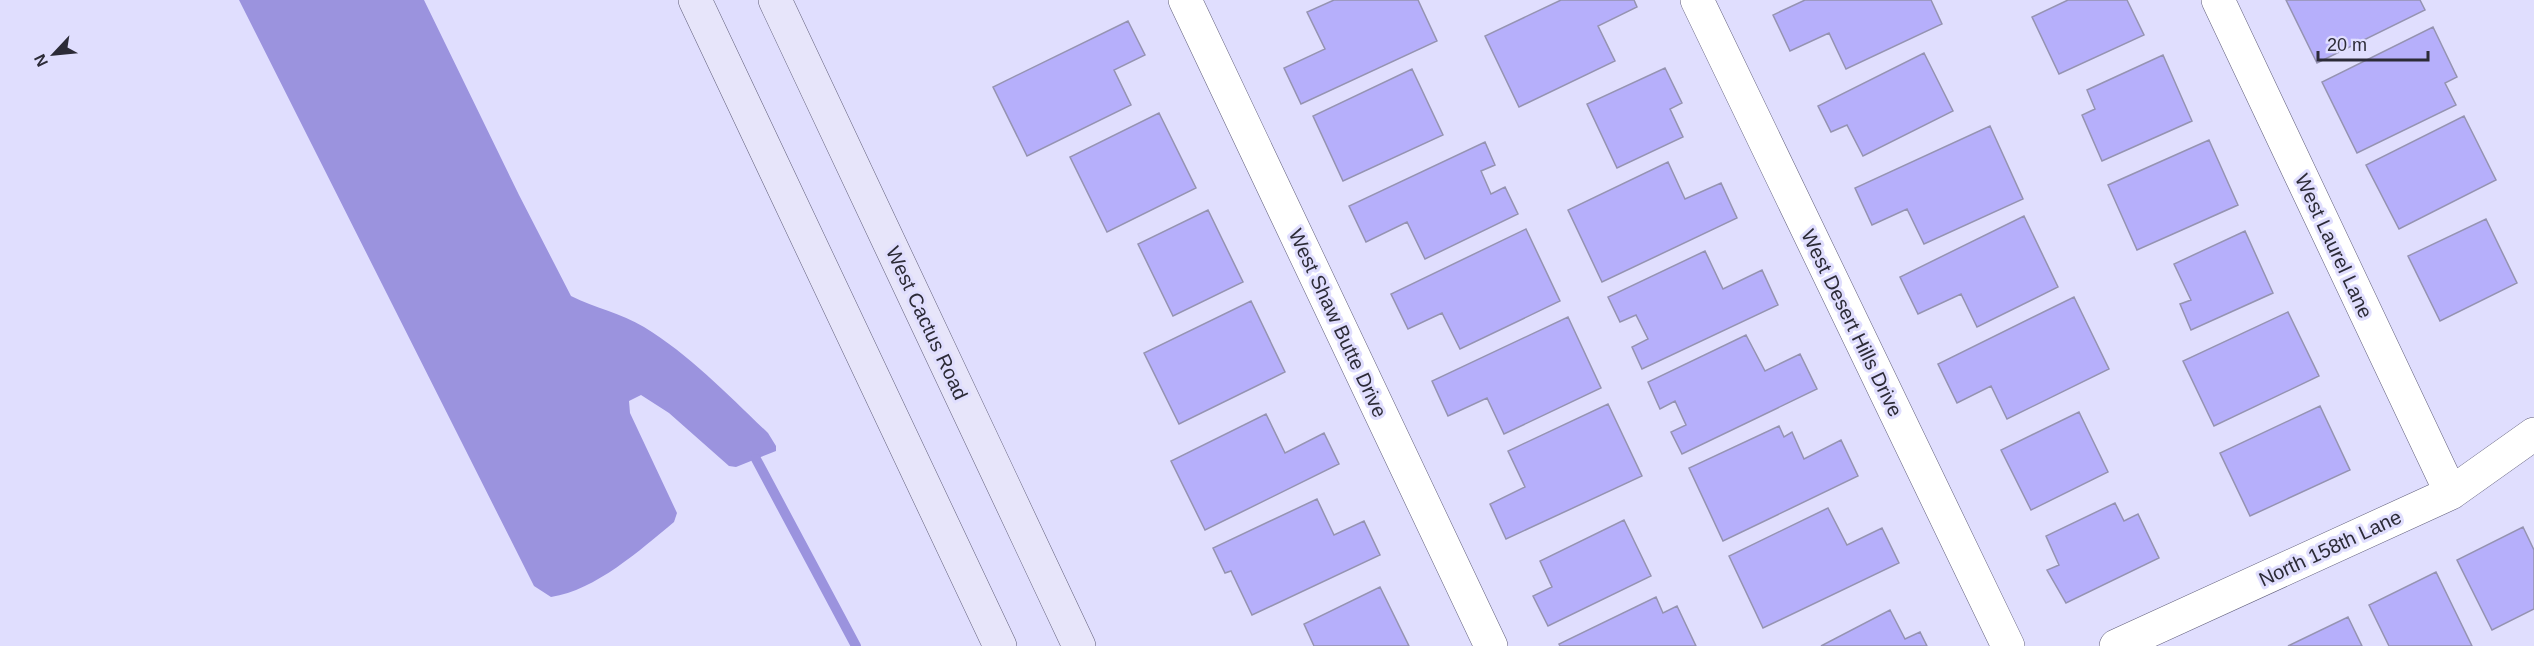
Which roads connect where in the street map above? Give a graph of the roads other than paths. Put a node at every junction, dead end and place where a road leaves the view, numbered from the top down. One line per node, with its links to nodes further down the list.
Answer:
1 (695, 0): 8 (main road)
2 (774, 0): 9 (main road, West Cactus Road)
3 (1185, 0): 10 (street, West Shaw Butte Drive)
4 (1696, 0): 11 (street, West Desert Hills Drive)
5 (2218, 0): 7 (street, West Laurel Lane)
6 (2534, 434): 7 (street, North 158th Lane)
7 (2451, 493): 12 (street, North 158th Lane)
8 (1000, 646)
9 (1079, 646)
10 (1491, 646)
11 (2008, 646)
12 (2116, 646)

